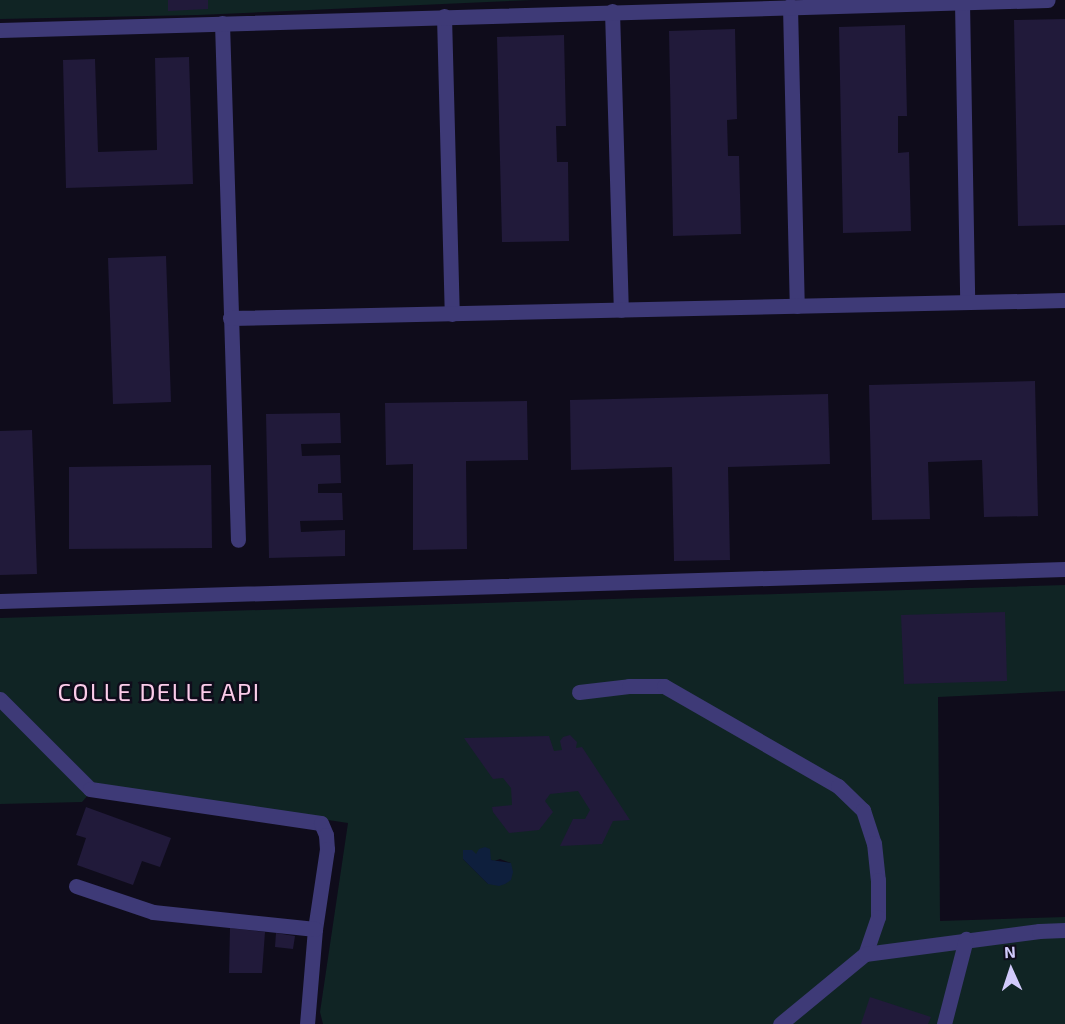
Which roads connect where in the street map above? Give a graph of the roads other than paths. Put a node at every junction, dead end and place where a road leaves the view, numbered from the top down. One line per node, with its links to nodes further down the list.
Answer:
1 (1048, 0): 2 (street)
2 (962, 2): 3 (street); 9 (street)
3 (790, 6): 4 (street); 10 (street)
4 (612, 11): 5 (street); 11 (street)
5 (444, 16): 6 (street); 12 (street)
6 (222, 23): 7 (street); 13 (street)
7 (0, 30)
8 (1065, 300): 9 (street)
9 (967, 302): 10 (street)
10 (797, 306): 11 (street)
11 (621, 310): 12 (street)
12 (452, 314): 13 (street)
13 (230, 318): 14 (street)
14 (238, 540)
15 (1065, 569): 16 (street)
16 (0, 601)
17 (579, 692): 23 (street)
18 (0, 699): 20 (street)
19 (76, 886): 20 (street)
20 (315, 929): 24 (street)
21 (1065, 930): 22 (street)
22 (966, 939): 23 (street); 26 (street)
23 (865, 954): 25 (street)
24 (307, 1024)
25 (780, 1024)
26 (944, 1024)

